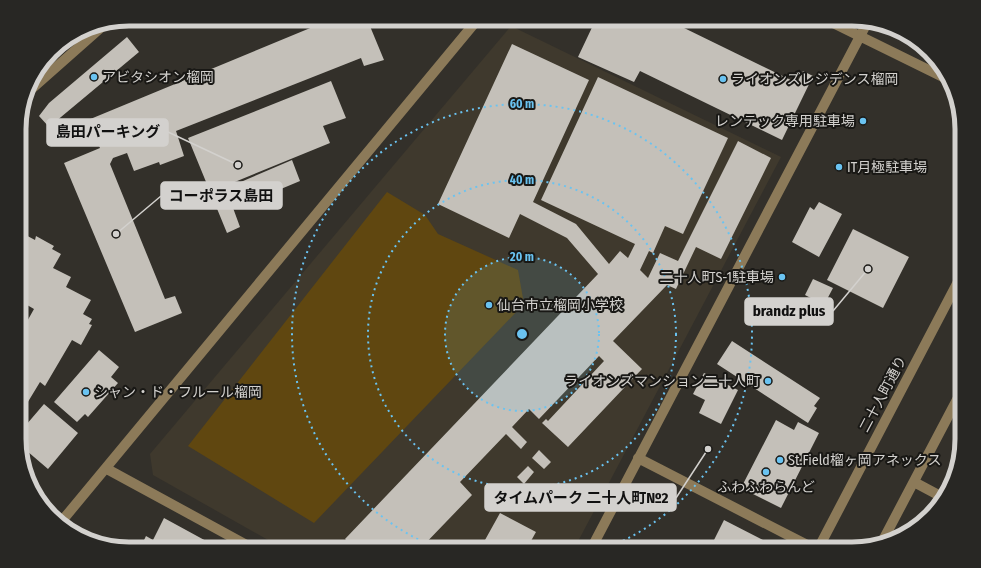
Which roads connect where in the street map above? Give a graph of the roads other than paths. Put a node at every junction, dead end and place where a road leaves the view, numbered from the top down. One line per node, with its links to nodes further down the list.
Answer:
1 (472, 26): 11 (street)
2 (839, 26): 5 (street)
3 (865, 27): 5 (street)
4 (97, 31): 7 (street)
5 (860, 36): 6 (street); 10 (street)
6 (940, 75)
7 (38, 83)
8 (955, 287): 19 (street, 二十人町通り)
9 (955, 403): 12 (street)
10 (638, 458): 17 (street); 18 (street)
11 (107, 469): 14 (street); 16 (street)
12 (914, 482): 13 (street); 15 (street)
13 (938, 495)
14 (64, 519)
15 (885, 537)
16 (241, 542)
17 (595, 542)
18 (801, 542)
19 (822, 542)

